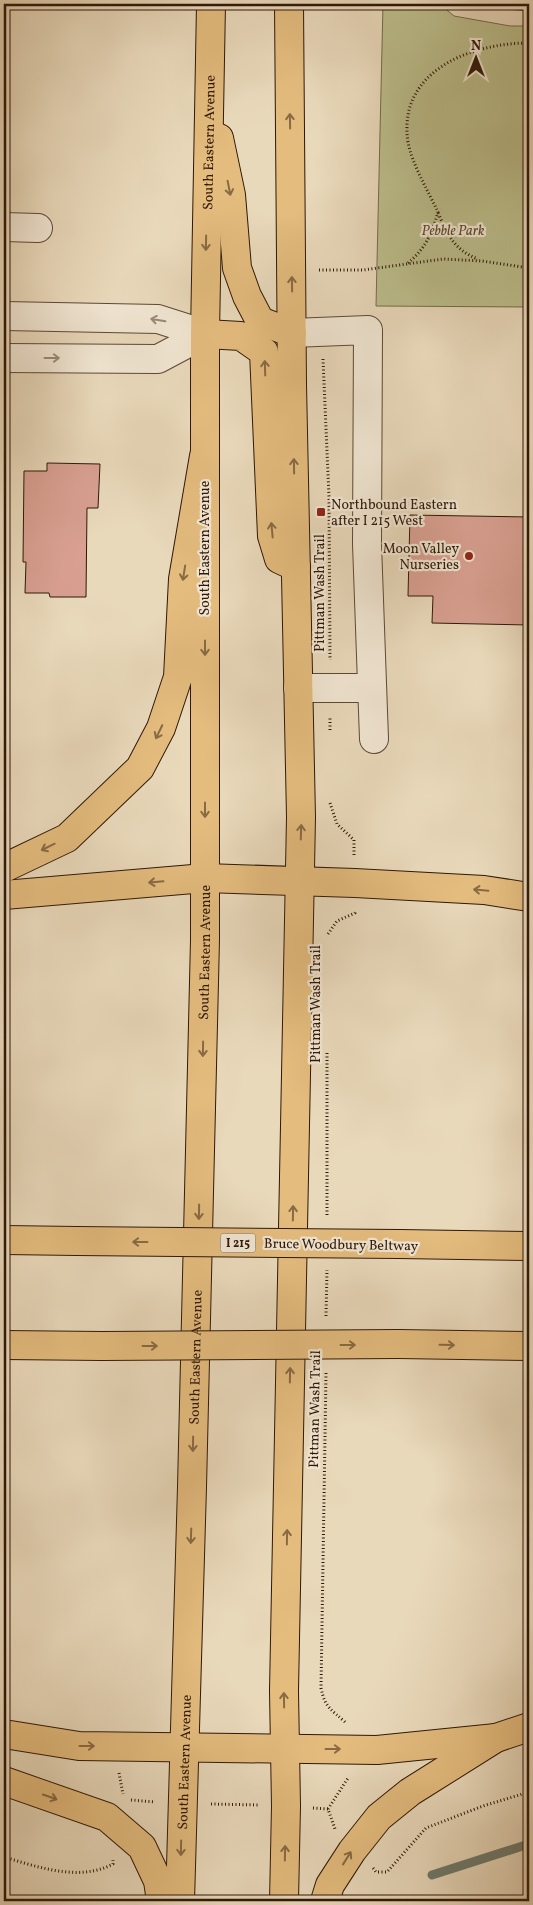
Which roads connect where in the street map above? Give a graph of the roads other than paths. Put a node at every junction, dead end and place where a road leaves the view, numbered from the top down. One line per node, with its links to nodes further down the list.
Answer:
1 (212, 4): 3 (main road, South Eastern Avenue)
2 (289, 4): 7 (main road, one-way to 2)
3 (209, 89): 7 (main road, one-way to 7); 8 (main road, South Eastern Avenue, one-way to 8)
4 (4, 227): 5 (lane)
5 (38, 228)
6 (4, 316): 8 (lane, one-way to 6)
7 (292, 332): 11 (main road, one-way to 7); 13 (lane)
8 (204, 334): 9 (lane, one-way to 8); 10 (main road, South Eastern Avenue); 11 (main road, one-way to 8)
9 (4, 358)
10 (204, 456): 15 (main road, one-way to 15); 16 (main road, South Eastern Avenue, one-way to 16)
11 (296, 567): 12 (main road)
12 (298, 688): 13 (lane); 17 (main road, one-way to 12)
13 (372, 688): 14 (lane)
14 (374, 739)
15 (4, 868)
16 (204, 878): 17 (main road); 18 (main road, one-way to 18); 27 (main road, South Eastern Avenue, one-way to 27)
17 (299, 881): 19 (main road, one-way to 17); 28 (main road, one-way to 17)
18 (4, 894)
19 (529, 897)
20 (4, 1240): 21 (main road, Bruce Woodbury Beltway / I 215, one-way to 20, bridge)
21 (529, 1246)
22 (4, 1345): 23 (main road, one-way to 23, bridge)
23 (529, 1346)
24 (529, 1727): 26 (main road)
25 (4, 1734): 27 (main road, one-way to 27)
26 (496, 1738): 28 (main road, one-way to 26); 33 (main road, one-way to 26)
27 (184, 1746): 28 (main road); 31 (main road, South Eastern Avenue, one-way to 31)
28 (284, 1749): 32 (main road, one-way to 28)
29 (4, 1781): 30 (main road, one-way to 30)
30 (161, 1901)
31 (180, 1901)
32 (284, 1901)
33 (325, 1901)

